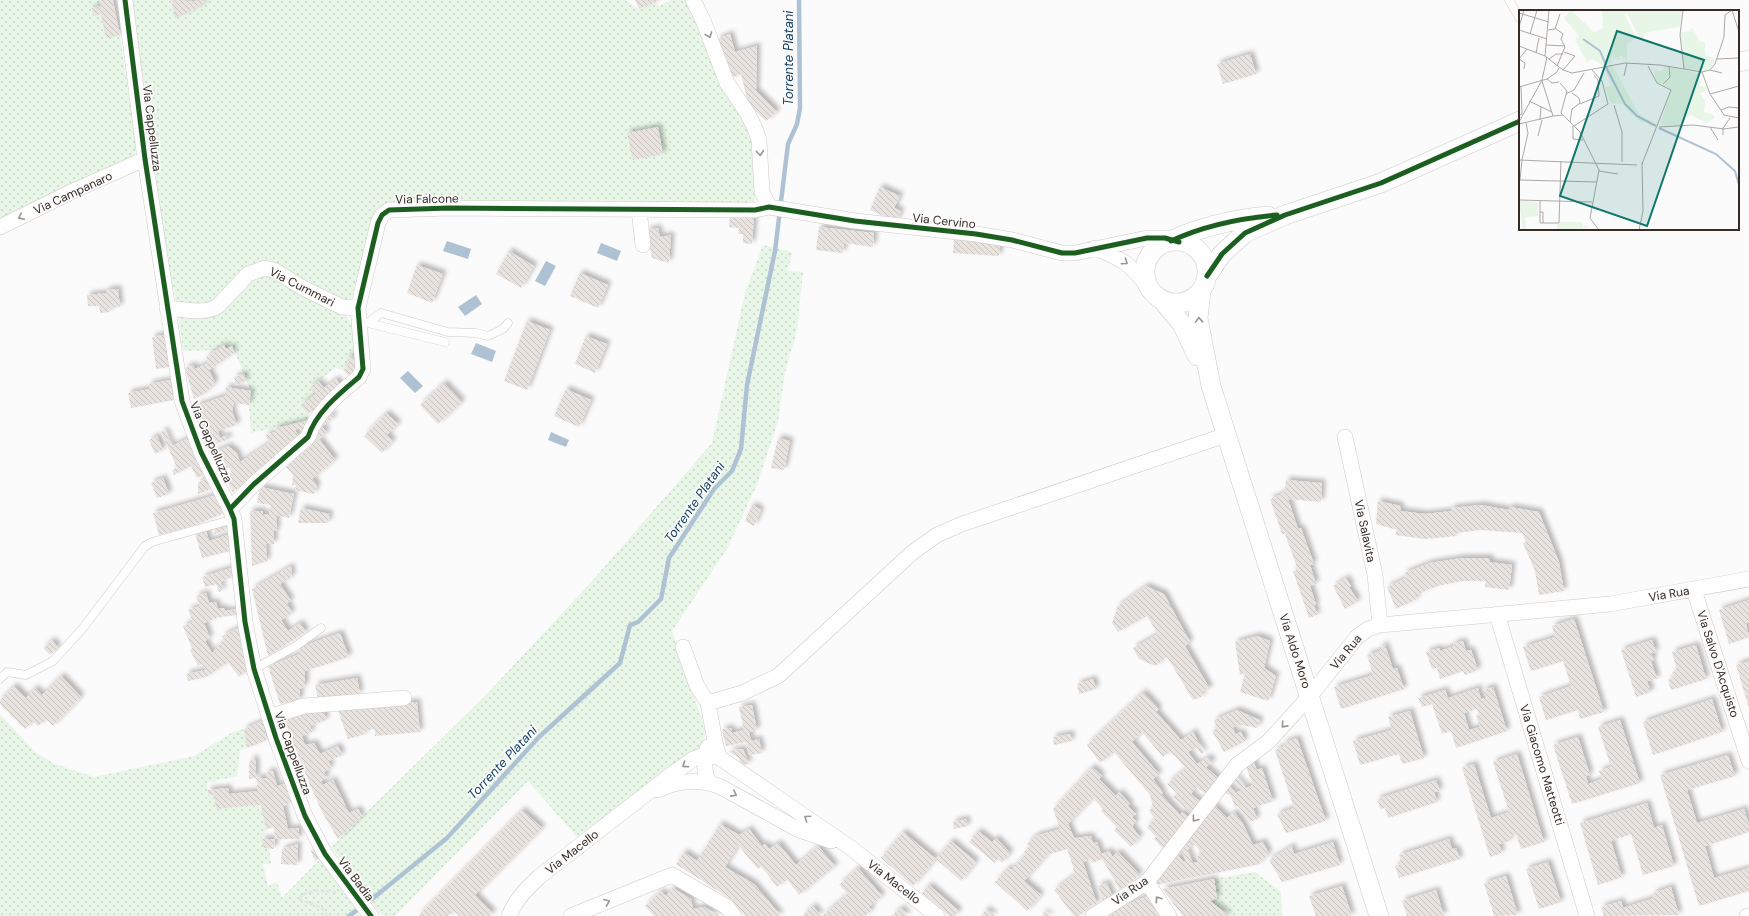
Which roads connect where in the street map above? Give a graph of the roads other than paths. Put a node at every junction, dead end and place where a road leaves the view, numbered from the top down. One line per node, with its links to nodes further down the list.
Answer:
1 (125, 0): 8 (street, Via Cappelluzza)
2 (693, 0): 9 (street, one-way to 9)
3 (1509, 0): 4 (lane)
4 (1519, 17)
5 (1749, 60): 6 (street)
6 (1739, 62)
7 (1519, 121): 11 (street)
8 (145, 160): 12 (street, Via Campanaro, one-way to 12); 18 (street, Via Cappelluzza)
9 (768, 207): 10 (street, Via Falcone); 15 (street, Via Cervino)
10 (639, 210): 14 (street); 19 (street, Via Falcone)
11 (1285, 215): 13 (street); 16 (street)
12 (0, 227)
13 (1173, 242): 15 (street, Via Cervino); 16 (street); 17 (street)
14 (644, 245)
15 (1094, 248): 17 (street, one-way to 17)
16 (1204, 283): 17 (street); 22 (street, one-way to 16)
17 (1156, 294): 22 (street)
18 (167, 308): 19 (street, Via Cummari); 25 (street, Via Cappelluzza)
19 (358, 308): 25 (street, Via Falcone)
20 (508, 323): 21 (lane)
21 (445, 342)
22 (1211, 386): 23 (street, Via Aldo Moro)
23 (1226, 435): 34 (street, Via Aldo Moro); 36 (street)
24 (1345, 437): 29 (street, Via Salavita)
25 (232, 514): 32 (street, Via Cappelluzza); 33 (lane)
26 (1749, 579): 27 (street, Via Rua)
27 (1694, 590): 28 (street, Via Rua); 41 (street, Via Salvo D'Acquisto)
28 (1497, 614): 29 (street, Via Rua); 57 (street, Via Giacomo Matteotti)
29 (1380, 625): 34 (street, Via Rua)
30 (321, 628): 32 (lane)
31 (683, 647): 36 (street)
32 (254, 668): 37 (street, Via Cappelluzza)
33 (0, 678)
34 (1310, 696): 48 (street, Via Rua, one-way to 48); 56 (street, Via Aldo Moro)
35 (404, 698): 37 (street)
36 (708, 703): 38 (street)
37 (269, 717): 47 (street, Via Cappelluzza)
38 (713, 725): 39 (street); 40 (street)
39 (704, 755): 40 (street); 42 (street); 43 (street, one-way to 43)
40 (720, 758): 44 (street, Via Macello)
41 (1749, 761)
42 (708, 782): 43 (street); 45 (street, one-way to 45)
43 (644, 796): 50 (street, Via Macello)
44 (781, 800): 45 (street); 46 (street, Via Macello, one-way to 44)
45 (772, 814): 46 (street)
46 (851, 848): 53 (street, Via Macello)
47 (325, 854): 49 (street, Via Badia)
48 (1146, 882): 54 (street, Via Rua); 55 (street, one-way to 48)
49 (371, 916)
50 (510, 916)
51 (571, 916): 52 (street, one-way to 52)
52 (734, 916)
53 (937, 916)
54 (1093, 916)
55 (1169, 916)
56 (1379, 916)
57 (1587, 916)

